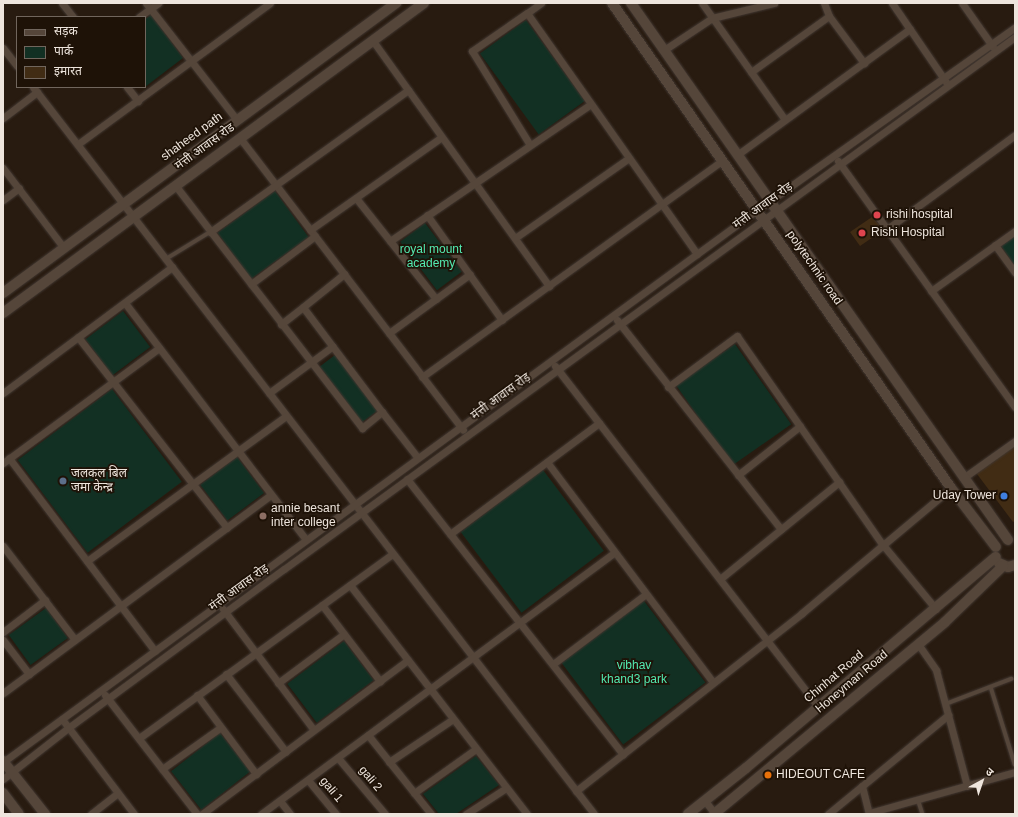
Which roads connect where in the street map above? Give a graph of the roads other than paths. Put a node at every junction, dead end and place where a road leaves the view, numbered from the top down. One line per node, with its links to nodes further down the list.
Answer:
1 (62, 3): 17 (street)
2 (158, 3): 14 (street)
3 (270, 3): 29 (street)
4 (398, 3): 41 (street, shaheed path)
5 (424, 3): 24 (street, मंत्ती आवास रोड)
6 (541, 3): 16 (street)
7 (612, 3): 51 (street, polytechnic road)
8 (631, 3): 27 (street)
9 (702, 3): 20 (street)
10 (774, 3): 15 (street)
11 (824, 3): 19 (street)
12 (892, 3): 22 (street)
13 (962, 3): 25 (street)
14 (148, 6): 18 (street); 29 (street)
15 (748, 6): 20 (street)
16 (527, 13): 39 (street); 47 (street)
17 (72, 16)
18 (140, 16)
19 (829, 16): 30 (street); 32 (street)
20 (712, 18): 27 (street); 32 (street)
21 (1015, 27): 25 (street)
22 (910, 29): 30 (street); 33 (street)
23 (1015, 37): 28 (street, मंत्ती आवास रोड़)
24 (373, 40): 37 (street); 45 (street, मंत्ती आवास रोड)
25 (991, 44): 28 (street); 33 (street)
26 (3, 48): 31 (street)
27 (664, 50): 48 (street)
28 (996, 51): 34 (street, मंत्ती आवास रोड़)
29 (191, 61): 38 (street); 41 (street)
30 (864, 63): 42 (street)
31 (16, 65)
32 (751, 72): 42 (street)
33 (944, 79): 34 (street); 49 (street)
34 (948, 85): 52 (street, मंत्ती आवास रोड़)
35 (128, 88): 38 (street)
36 (35, 90): 40 (street); 46 (street)
37 (408, 90): 44 (street); 55 (street)
38 (138, 101): 46 (street)
39 (591, 104): 47 (street); 50 (street)
40 (3, 118)
41 (237, 120): 61 (street, shaheed path)
42 (785, 120): 48 (street)
43 (1015, 135): 68 (street)
44 (442, 137): 54 (street); 58 (street)
45 (240, 138): 55 (street); 56 (street, मंत्ती आवास रोड)
46 (78, 144): 61 (street)
47 (530, 145): 54 (street)
48 (738, 155): 60 (street)
49 (834, 156): 52 (street); 60 (street)
50 (629, 158): 62 (street); 72 (street)
51 (723, 160): 62 (street); 63 (street, polytechnic road)
52 (840, 164): 64 (street, मंत्ती आवास रोड़); 68 (street)
53 (3, 168): 57 (street)
54 (475, 183): 65 (street); 72 (street)
55 (276, 185): 70 (street); 71 (street)
56 (175, 186): 66 (street, मंत्ती आवास रोड); 70 (street)
57 (19, 188): 59 (street); 75 (street)
58 (356, 198): 71 (street); 73 (street)
59 (3, 200)
60 (770, 201): 63 (street); 64 (street)
61 (124, 203): 66 (street); 75 (street, shaheed path)
62 (662, 204): 76 (street); 83 (street)
63 (757, 210): 67 (street, polytechnic road); 76 (street)
64 (776, 210): 67 (street, मंत्ती आवास रोड़); 119 (street)
65 (427, 215): 73 (street); 81 (street)
66 (134, 216): 77 (street); 89 (street, मंत्ती आवास रोड)
67 (764, 219): 93 (street, मंत्ती आवास रोड़); 123 (street, polytechnic road)
68 (887, 229): 84 (street)
69 (1015, 231): 74 (street)
70 (210, 232): 77 (lane); 82 (street)
71 (313, 233): 80 (street); 82 (street)
72 (515, 238): 83 (street)
73 (390, 241): 86 (street)
74 (995, 245): 79 (street); 84 (street)
75 (64, 248): 85 (street, shaheed path)
76 (697, 254): 90 (street)
77 (166, 259): 78 (street)
78 (172, 267): 87 (street); 105 (street)
79 (1015, 273)
80 (344, 274): 88 (street); 94 (street)
81 (470, 274): 86 (street); 91 (street)
82 (251, 284): 92 (street)
83 (549, 286): 91 (street)
84 (931, 291): 106 (street)
85 (3, 293)
86 (436, 299): 94 (street)
87 (125, 303): 95 (street); 97 (street)
88 (303, 307): 92 (street); 96 (street)
89 (3, 313)
90 (614, 315): 93 (street); 98 (street)
91 (502, 320): 101 (street)
92 (282, 324): 99 (street)
93 (619, 325): 100 (street, मंत्ती आवास रोड़); 103 (street)
94 (389, 333): 101 (street)
95 (78, 337): 102 (street); 104 (street)
96 (333, 346): 99 (street); 107 (street)
97 (159, 348): 102 (street); 114 (street)
98 (551, 361): 100 (street); 111 (street)
99 (311, 362): 105 (street); 107 (street)
100 (558, 369): 109 (street); 112 (street, मंत्ती आवास रोड़)
101 (422, 377): 111 (street)
102 (113, 382): 116 (street); 122 (street)
103 (668, 387): 110 (street); 118 (street)
104 (3, 393)
105 (269, 393): 108 (street)
106 (1015, 407)
107 (382, 412): 115 (street)
108 (286, 416): 114 (street); 125 (street)
109 (599, 423): 117 (street); 139 (street)
110 (800, 426): 118 (street); 121 (street)
111 (461, 427): 112 (street); 115 (street)
112 (467, 435): 120 (street, मंत्ती आवास रोड़)
113 (1015, 441): 119 (street)
114 (238, 451): 122 (street); 124 (street)
115 (418, 458): 125 (street)
116 (6, 460): 137 (street)
117 (546, 462): 129 (street); 134 (street)
118 (738, 475): 128 (street)
119 (964, 478): 131 (street)
120 (407, 479): 126 (street, मंत्ती आवास रोड़); 129 (street)
121 (839, 482): 128 (street); 132 (street)
122 (193, 484): 127 (street); 137 (street)
123 (951, 488): 132 (street); 135 (street, polytechnic road)
124 (271, 495): 127 (street); 130 (street)
125 (354, 505): 126 (street); 130 (street)
126 (360, 513): 136 (street); 147 (street, मंत्ती आवास रोड़)
127 (227, 528): 145 (street)
128 (781, 529): 139 (street)
129 (450, 534): 148 (street)
130 (306, 540): 143 (street)
131 (1013, 542): 135 (street, Chinhat Road)
132 (883, 545): 146 (street); 153 (street)
133 (3, 546): 142 (street)
134 (615, 552): 141 (street); 148 (street)
135 (996, 552): 138 (street, polytechnic road); 146 (street, Chinhat Road)
136 (392, 554): 140 (street); 157 (street)
137 (87, 561): 145 (street)
138 (1011, 567): 154 (street, Honeyman Road)
139 (720, 579): 153 (street)
140 (350, 585): 144 (street); 158 (street)
141 (646, 594): 159 (street); 164 (street)
142 (45, 600): 149 (street); 152 (street)
143 (219, 604): 147 (street); 155 (street)
144 (322, 605): 150 (street); 156 (street)
145 (121, 606): 152 (street); 155 (street)
146 (936, 609): 173 (street, Chinhat Road)
147 (225, 612): 156 (street); 171 (street, मंत्ती आवास रोड़)
148 (520, 622): 157 (street); 159 (street)
149 (3, 632)
150 (344, 634): 163 (street); 165 (street)
151 (3, 640): 160 (street)
152 (75, 640): 160 (street)
153 (767, 640): 164 (street); 173 (street)
154 (918, 644): 172 (street); 220 (street, Honeyman Road)
155 (155, 651): 168 (street)
156 (256, 653): 161 (street); 165 (street)
157 (473, 658): 167 (street); 198 (street)
158 (408, 660): 163 (street); 167 (street)
159 (553, 664): 184 (street)
160 (29, 674): 169 (street)
161 (226, 674): 170 (street); 183 (street)
162 (1011, 679): 166 (lane)
163 (380, 681): 179 (street)
164 (713, 682): 184 (street)
165 (278, 683): 179 (street)
166 (991, 687): 172 (lane); 188 (lane)
167 (430, 689): 176 (street); 180 (street)
168 (101, 691): 171 (street); 175 (street)
169 (3, 693)
170 (198, 695): 177 (street); 181 (street)
171 (109, 698): 178 (street, मंत्ती आवास रोड़); 181 (street)
172 (945, 704): 174 (street)
173 (819, 707): 204 (street, Chinhat Road)
174 (948, 715): 195 (street); 196 (street)
175 (62, 719): 178 (street); 186 (street)
176 (453, 719): 182 (street); 187 (street)
177 (221, 727): 189 (street); 192 (street)
178 (68, 728): 190 (street, मंत्ती आवास रोड़); 200 (street)
179 (314, 730): 183 (street)
180 (368, 735): 185 (street); 187 (street)
181 (139, 738): 189 (street)
182 (476, 749): 197 (street); 201 (street)
183 (286, 752): 192 (street)
184 (623, 754): 198 (street)
185 (338, 758): 194 (street); 214 (street, gali 2)
186 (3, 762): 190 (street)
187 (389, 762): 201 (street)
188 (1015, 764)
189 (162, 769): 209 (street)
190 (11, 772): 193 (street, मंत्ती आवास रोड़); 206 (street)
191 (1015, 772): 196 (street)
192 (256, 774): 210 (street)
193 (3, 779)
194 (308, 780): 203 (street); 213 (street, gali 1)
195 (862, 786): 221 (street); 222 (street)
196 (966, 786): 202 (street)
197 (506, 788): 216 (street); 217 (street)
198 (576, 791): 218 (street)
199 (3, 793): 205 (street)
200 (118, 793): 207 (street); 208 (street)
201 (414, 793): 215 (street)
202 (918, 799): 222 (street); 223 (lane)
203 (280, 801): 211 (street); 212 (street)
204 (705, 801): 219 (street, Chinhat Road); 220 (street)
205 (19, 814)
206 (45, 814)
207 (91, 814)
208 (134, 814)
209 (197, 814)
210 (202, 814)
211 (261, 814)
212 (290, 814)
213 (336, 814)
214 (385, 814)
215 (431, 814)
216 (466, 814)
217 (527, 814)
218 (594, 814)
219 (688, 814)
220 (714, 814)
221 (828, 814)
222 (869, 814)
223 (923, 814)

